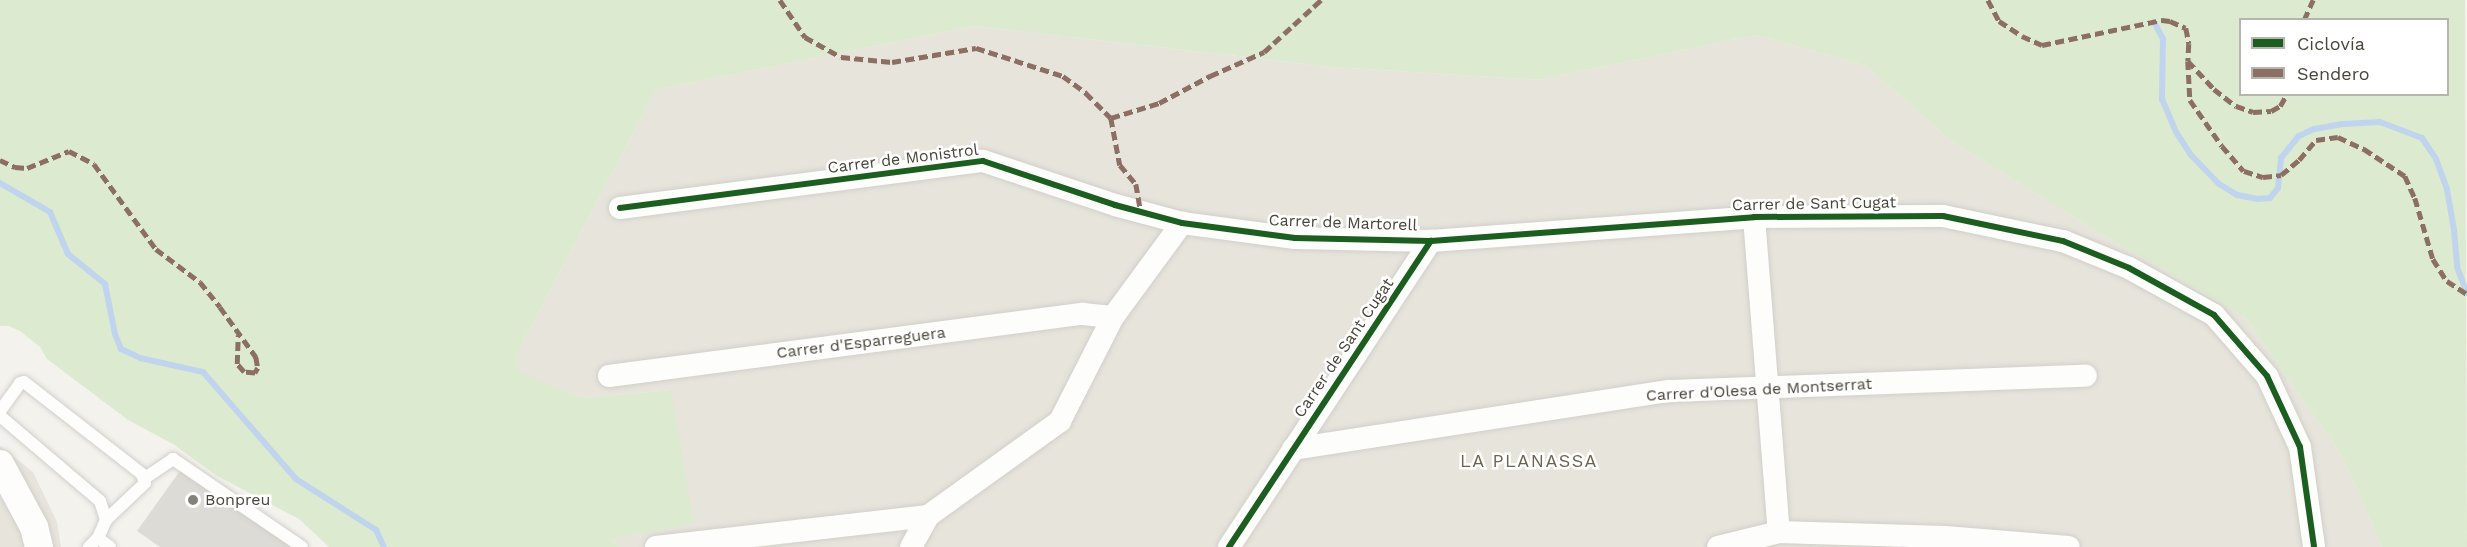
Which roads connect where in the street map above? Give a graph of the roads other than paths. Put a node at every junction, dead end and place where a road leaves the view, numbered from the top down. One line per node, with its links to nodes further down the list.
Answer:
1 (620, 208): 3 (street, Carrer de Monistrol)
2 (1754, 217): 4 (street, Carrer de Sant Cugat); 8 (street); 26 (street, Carrer de Sant Cugat)
3 (1182, 224): 4 (street, Carrer de Martorell); 5 (street)
4 (1431, 241): 11 (street, Carrer de Sant Cugat)
5 (1113, 317): 6 (street, Carrer d'Esparreguera); 14 (street)
6 (609, 376)
7 (2086, 376): 8 (street, Carrer d'Olesa de Montserrat)
8 (1768, 389): 11 (street, Carrer d'Olesa de Montserrat); 16 (street)
9 (0, 411): 13 (lane)
10 (0, 416): 15 (lane)
11 (1293, 449): 23 (street, Carrer de Sant Cugat)
12 (0, 464): 18 (street)
13 (146, 478): 15 (lane); 20 (lane)
14 (928, 516): 21 (street); 22 (street)
15 (106, 520): 17 (lane)
16 (1779, 532): 24 (street); 25 (street)
17 (93, 543): 19 (lane)
18 (39, 547)
19 (110, 547)
20 (302, 547)
21 (656, 547)
22 (911, 547)
23 (1229, 547)
24 (1718, 547)
25 (2069, 547)
26 (2314, 547)

